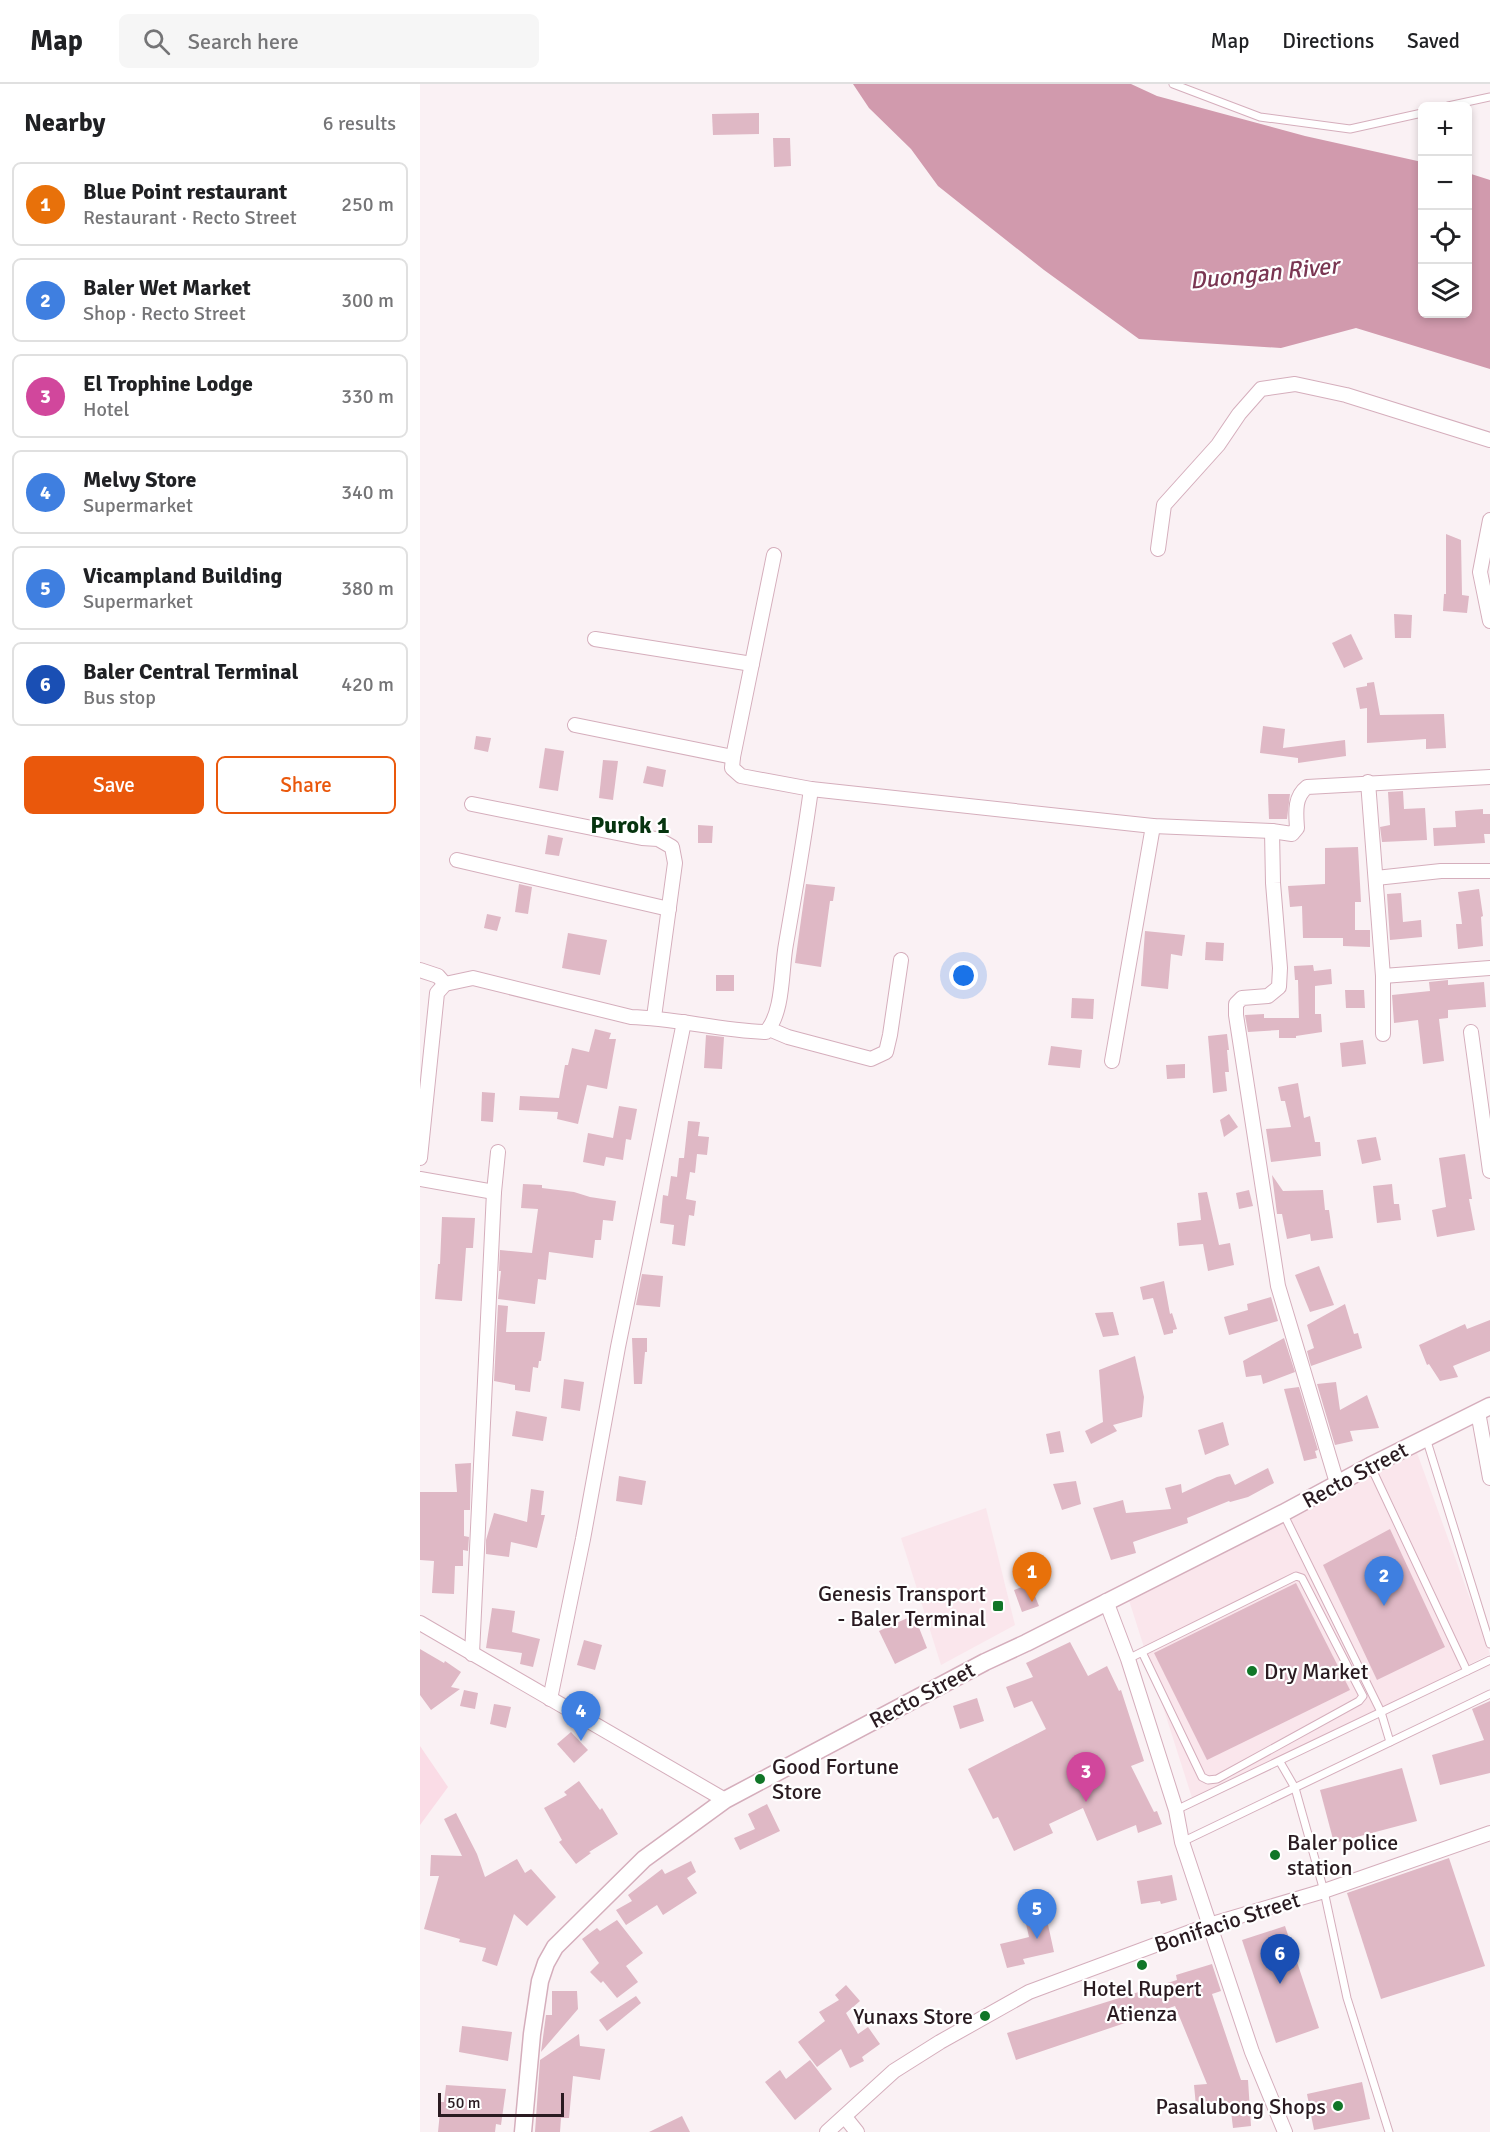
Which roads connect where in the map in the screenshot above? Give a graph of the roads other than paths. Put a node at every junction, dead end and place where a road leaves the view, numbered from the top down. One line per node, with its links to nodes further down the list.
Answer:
1 (1173, 84): 4 (lane)
2 (1490, 97): 3 (lane)
3 (1467, 102)
4 (1418, 114)
5 (1490, 440): 7 (street)
6 (1490, 520): 9 (street)
7 (1158, 549)
8 (774, 555): 11 (street)
9 (1490, 621)
10 (595, 639): 11 (street)
11 (752, 664): 13 (street)
12 (575, 725): 13 (street)
13 (733, 757): 16 (street)
14 (1490, 777): 15 (street)
15 (1368, 782): 19 (street); 22 (street)
16 (811, 789): 18 (street); 31 (street)
17 (472, 804): 23 (street)
18 (1152, 826): 19 (street); 34 (street)
19 (1272, 831): 44 (street)
20 (458, 861): 23 (street)
21 (1490, 871): 22 (street)
22 (1376, 878): 27 (street)
23 (669, 909): 29 (street)
24 (901, 960): 31 (street)
25 (1490, 968): 27 (street)
26 (420, 970): 28 (street)
27 (1383, 976): 33 (street)
28 (445, 984): 29 (street); 36 (street)
29 (654, 1017): 30 (street)
30 (684, 1023): 31 (street); 55 (street)
31 (769, 1029)
32 (1471, 1032): 37 (street)
33 (1383, 1034)
34 (1112, 1061)
35 (498, 1152): 39 (street)
36 (420, 1158)
37 (1490, 1171)
38 (420, 1179): 39 (street)
39 (494, 1192): 50 (street)
40 (1484, 1409): 41 (street, Recto Street); 43 (street)
41 (1426, 1437): 42 (street, Recto Street); 48 (lane)
42 (1371, 1466): 44 (street, Recto Street); 53 (lane)
43 (1490, 1478)
44 (1337, 1483): 45 (street, Recto Street)
45 (1283, 1513): 46 (street, Recto Street); 56 (lane)
46 (1106, 1601): 51 (street); 60 (street, Recto Street)
47 (420, 1623): 50 (street)
48 (1490, 1644)
49 (1142, 1652): 49 (lane); 51 (lane)
50 (472, 1654): 55 (street)
51 (1128, 1659): 61 (street)
52 (1490, 1660): 53 (lane)
53 (1467, 1671): 56 (lane)
54 (1490, 1694): 57 (lane)
55 (550, 1699): 60 (street)
56 (1381, 1712): 57 (lane); 58 (lane)
57 (1390, 1742): 59 (lane)
58 (1280, 1762): 59 (lane); 61 (lane)
59 (1295, 1788): 63 (lane); 64 (lane)
60 (725, 1800): 67 (street, Recto Street)
61 (1176, 1810): 63 (street)
62 (1490, 1833): 64 (street, Bonifacio Street)
63 (1182, 1842): 65 (street)
64 (1324, 1891): 65 (street, Bonifacio Street); 71 (lane)
65 (1209, 1924): 66 (street, Bonifacio Street); 70 (street)
66 (845, 2117): 68 (street, Bonifacio Street); 69 (street)
67 (523, 2132)
68 (827, 2132)
69 (856, 2132)
70 (1285, 2132)
71 (1389, 2132)

